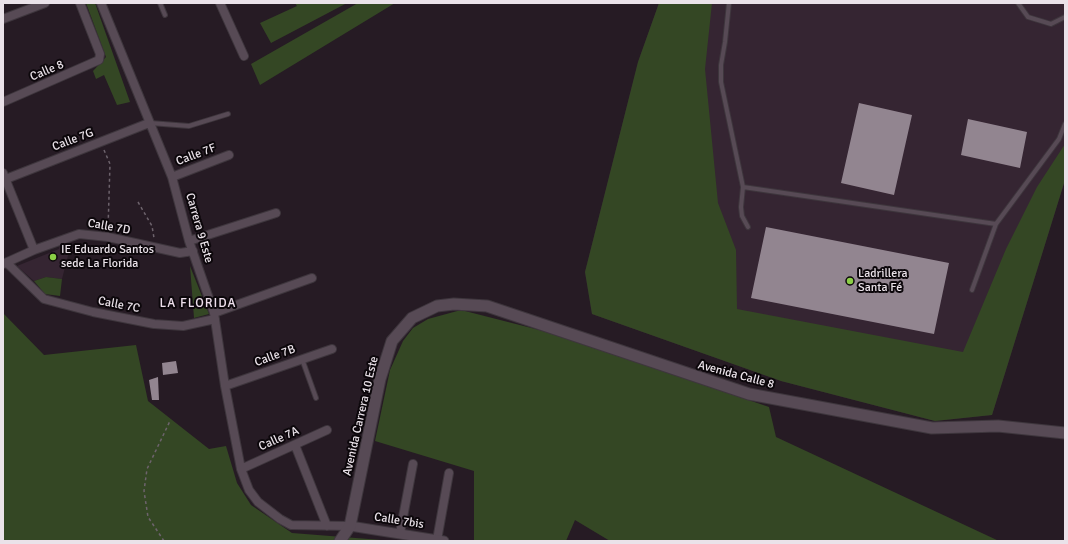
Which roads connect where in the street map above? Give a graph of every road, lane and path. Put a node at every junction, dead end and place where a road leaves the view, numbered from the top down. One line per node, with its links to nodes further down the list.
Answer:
1 (45, 3): 10 (street)
2 (80, 3): 12 (street, Calle 8)
3 (101, 3): 14 (street, Carrera 9 Este)
4 (160, 3): 8 (lane)
5 (220, 3): 11 (street)
6 (729, 3): 20 (lane)
7 (1018, 3): 9 (lane)
8 (165, 15)
9 (1065, 17)
10 (3, 19)
11 (244, 56)
12 (3, 102)
13 (228, 114): 14 (lane)
14 (149, 123): 16 (street, Calle 7G); 19 (street, Carrera 9 Este)
15 (1065, 124): 23 (lane)
16 (101, 142): 18 (street, Calle 7G); 25 (path)
17 (229, 155): 19 (street, Calle 7F)
18 (4, 176): 28 (street)
19 (172, 177): 26 (street, Carrera 9 Este)
20 (743, 188): 23 (lane); 24 (lane)
21 (138, 202): 27 (path)
22 (276, 213): 26 (street)
23 (996, 224): 32 (lane)
24 (748, 227)
25 (108, 237): 27 (street, Calle 7D); 28 (street, Calle 7D)
26 (189, 241): 29 (street, Carrera 9 Este)
27 (155, 248): 29 (street, Calle 7D)
28 (34, 250): 30 (street, Calle 7D)
29 (192, 251): 33 (street, Carrera 9 Este)
30 (5, 264): 33 (street, Calle 7C)
31 (312, 278): 33 (street, Calle 7C)
32 (972, 290)
33 (214, 316): 37 (street, Carrera 9 Este)
34 (412, 318): 41 (main road, Avenida Calle 8); 47 (main road, Avenida Carrera 10 Este)
35 (332, 350): 36 (street, Calle 7B)
36 (302, 359): 37 (street, Calle 7B); 38 (lane)
37 (225, 386): 44 (street, Carrera 9 Este)
38 (316, 398)
39 (170, 421): 50 (path)
40 (327, 430): 42 (street, Calle 7A)
41 (1065, 433)
42 (295, 445): 44 (street, Calle 7A); 46 (street)
43 (413, 464): 48 (street)
44 (242, 469): 46 (street, Carrera 9 Este)
45 (449, 473): 49 (street)
46 (327, 526): 47 (street)
47 (350, 526): 48 (street, Calle 7bis); 51 (main road)
48 (400, 533): 49 (street, Calle 7bis)
49 (441, 540)
50 (164, 541)
51 (340, 541)

